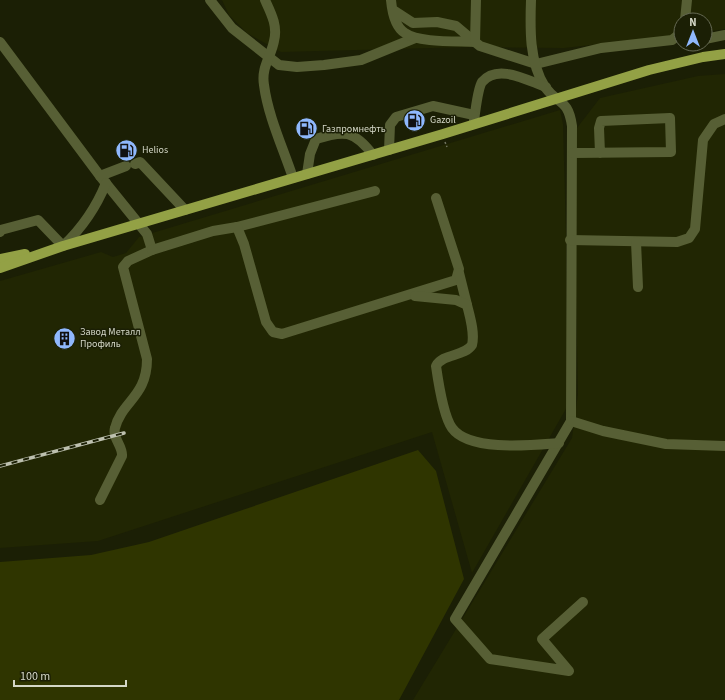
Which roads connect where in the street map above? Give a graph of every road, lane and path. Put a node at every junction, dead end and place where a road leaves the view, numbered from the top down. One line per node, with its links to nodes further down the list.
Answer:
1 (210, 0): 15 (street)
2 (265, 0): 15 (street)
3 (476, 0): 13 (street)
4 (531, 0): 16 (street)
5 (687, 0): 7 (street)
6 (392, 5): 10 (street); 13 (street)
7 (686, 12)
8 (725, 35): 9 (street)
9 (713, 37)
10 (416, 38): 13 (street); 15 (street)
11 (673, 39): 16 (street)
12 (0, 42): 27 (street)
13 (475, 42): 16 (street)
14 (725, 54): 18 (main road)
15 (267, 57): 26 (street)
16 (536, 64): 17 (street)
17 (546, 87): 18 (street); 20 (street)
18 (558, 99): 20 (main road); 22 (street)
19 (725, 118): 35 (street)
20 (474, 120): 21 (main road); 21 (street)
21 (389, 150): 24 (main road)
22 (573, 153): 23 (street); 34 (street)
23 (600, 154): 23 (street)
24 (373, 155): 25 (main road); 25 (street)
25 (307, 174): 26 (main road)
26 (293, 178): 30 (main road)
27 (103, 179): 30 (street); 31 (street); 36 (street)
28 (375, 192): 32 (street)
29 (436, 198): 40 (street)
30 (185, 210): 31 (main road)
31 (139, 224): 36 (main road); 37 (street)
32 (237, 227): 37 (street); 42 (street)
33 (0, 232): 36 (street)
34 (570, 240): 35 (street); 44 (street)
35 (636, 242): 41 (street)
36 (63, 246): 38 (main road); 39 (main road)
37 (152, 250): 47 (street)
38 (0, 259)
39 (0, 268)
40 (459, 272): 42 (street); 43 (street)
41 (638, 287)
42 (409, 295): 43 (street)
43 (467, 306): 45 (street)
44 (571, 421): 45 (street); 46 (street)
45 (559, 443): 48 (street)
46 (725, 446)
47 (100, 500)
48 (583, 602)

